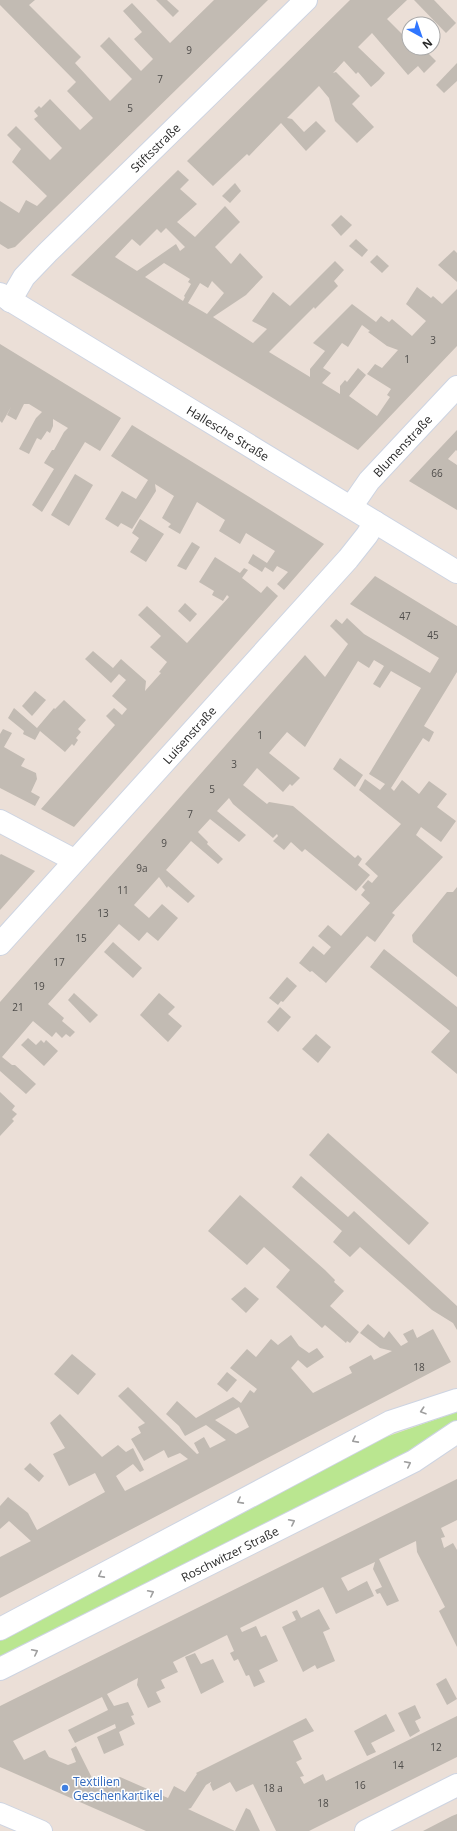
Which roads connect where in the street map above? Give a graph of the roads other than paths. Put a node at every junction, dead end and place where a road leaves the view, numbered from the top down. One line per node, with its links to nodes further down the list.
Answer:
1 (306, 0): 2 (main road, Stiftsstraße)
2 (5, 298): 4 (main road, Hallesche Straße)
3 (457, 387): 4 (main road, Blumenstraße)
4 (351, 507): 5 (main road, Hallesche Straße)
5 (375, 522): 6 (main road, Hallesche Straße); 8 (main road, Luisenstraße)
6 (457, 572)
7 (0, 821): 8 (main road)
8 (74, 860): 9 (main road, Luisenstraße)
9 (0, 944)
10 (457, 1400): 12 (main road, one-way to 12)
11 (457, 1432): 13 (main road, Roschwitzer Straße, one-way to 11)
12 (0, 1629)
13 (0, 1669)
14 (457, 1785): 17 (main road)
15 (0, 1813): 16 (street)
16 (42, 1831)
17 (366, 1831)

